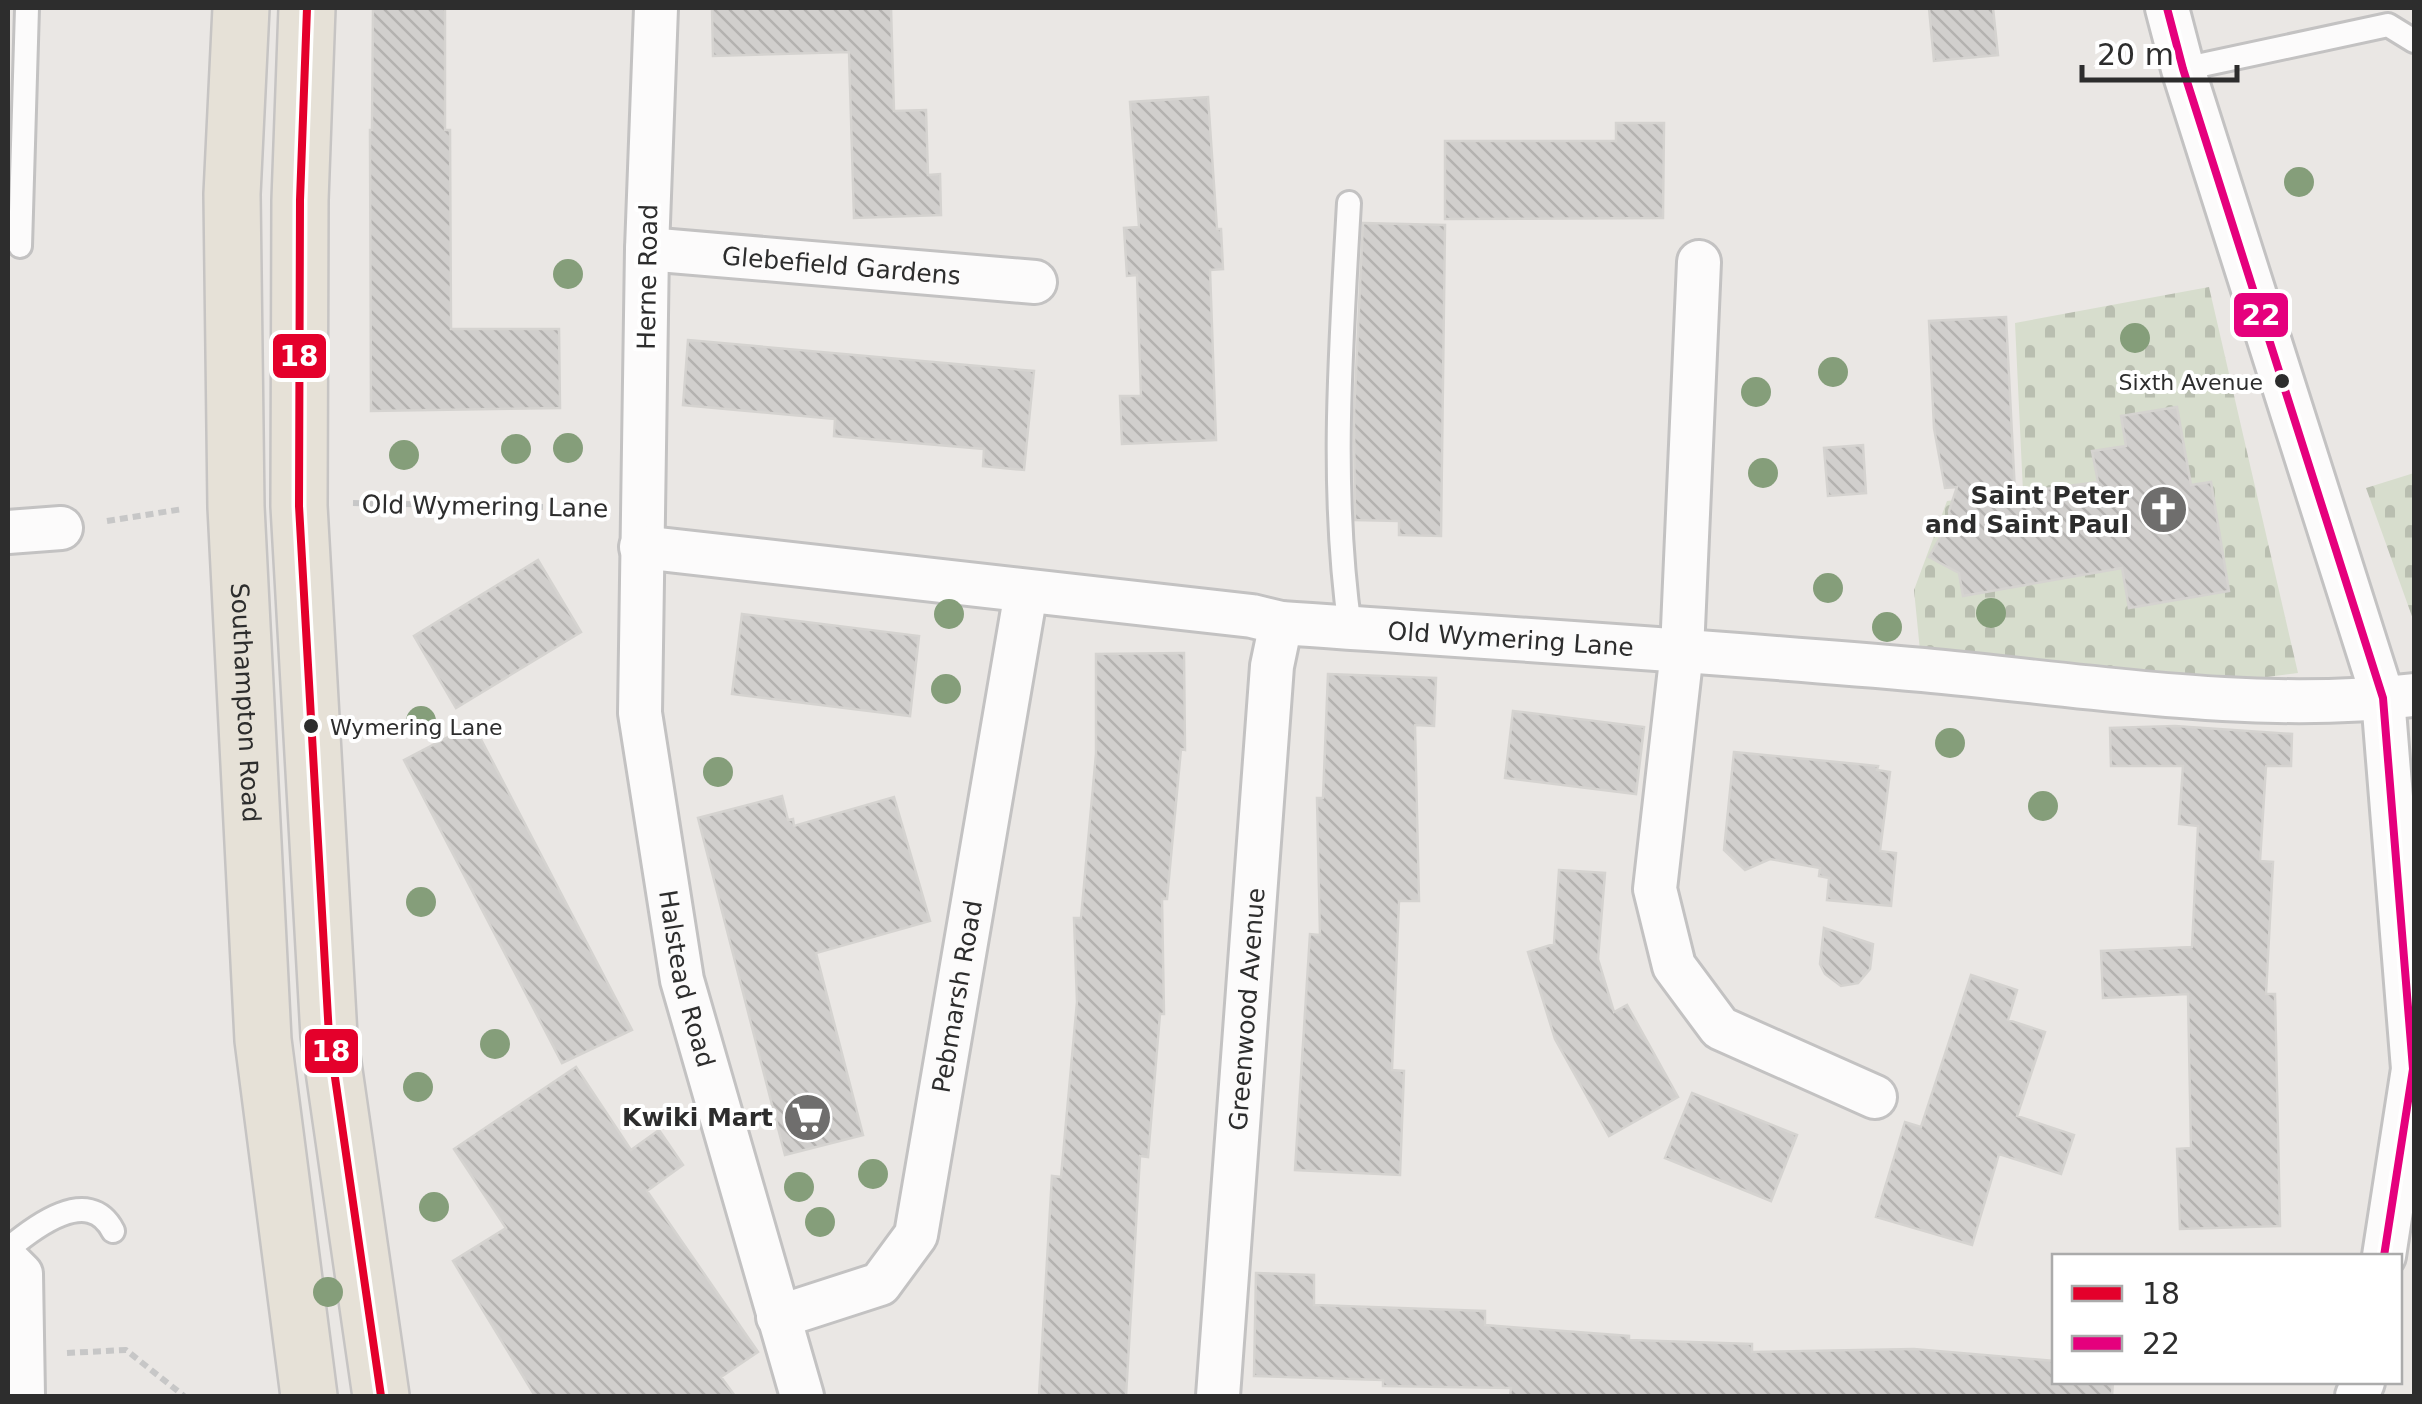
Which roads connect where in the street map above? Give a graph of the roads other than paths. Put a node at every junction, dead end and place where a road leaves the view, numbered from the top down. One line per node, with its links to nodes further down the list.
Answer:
1 (28, 8): 11 (lane)
2 (241, 8): 30 (main road, Southampton Road)
3 (307, 8): 31 (main road)
4 (656, 8): 12 (street, Herne Road)
5 (2168, 8): 9 (street)
6 (2408, 8): 7 (lane)
7 (2388, 25): 8 (lane); 9 (lane)
8 (2414, 41)
9 (2183, 69): 22 (street)
10 (1348, 203): 20 (lane)
11 (20, 246)
12 (647, 249): 14 (street, Glebefield Gardens); 16 (street, Herne Road)
13 (1699, 262): 21 (street)
14 (1035, 282)
15 (61, 528): 17 (street)
16 (641, 528): 18 (street, Old Wymering Lane); 28 (street, Halstead Road)
17 (8, 532)
18 (1026, 592): 19 (street, Old Wymering Lane); 28 (street, Pebmarsh Road)
19 (1280, 622): 20 (street, Old Wymering Lane); 33 (street, Greenwood Avenue)
20 (1350, 628): 21 (street, Old Wymering Lane)
21 (1682, 651): 22 (street, Old Wymering Lane); 23 (street)
22 (2399, 696): 26 (street)
23 (1875, 1097)
24 (113, 1231): 25 (lane)
25 (8, 1249)
26 (2384, 1254)
27 (8, 1261): 29 (street)
28 (778, 1317): 32 (street, Halstead Road)
29 (23, 1376)
30 (309, 1396)
31 (381, 1396)
32 (802, 1396)
33 (1218, 1396)

